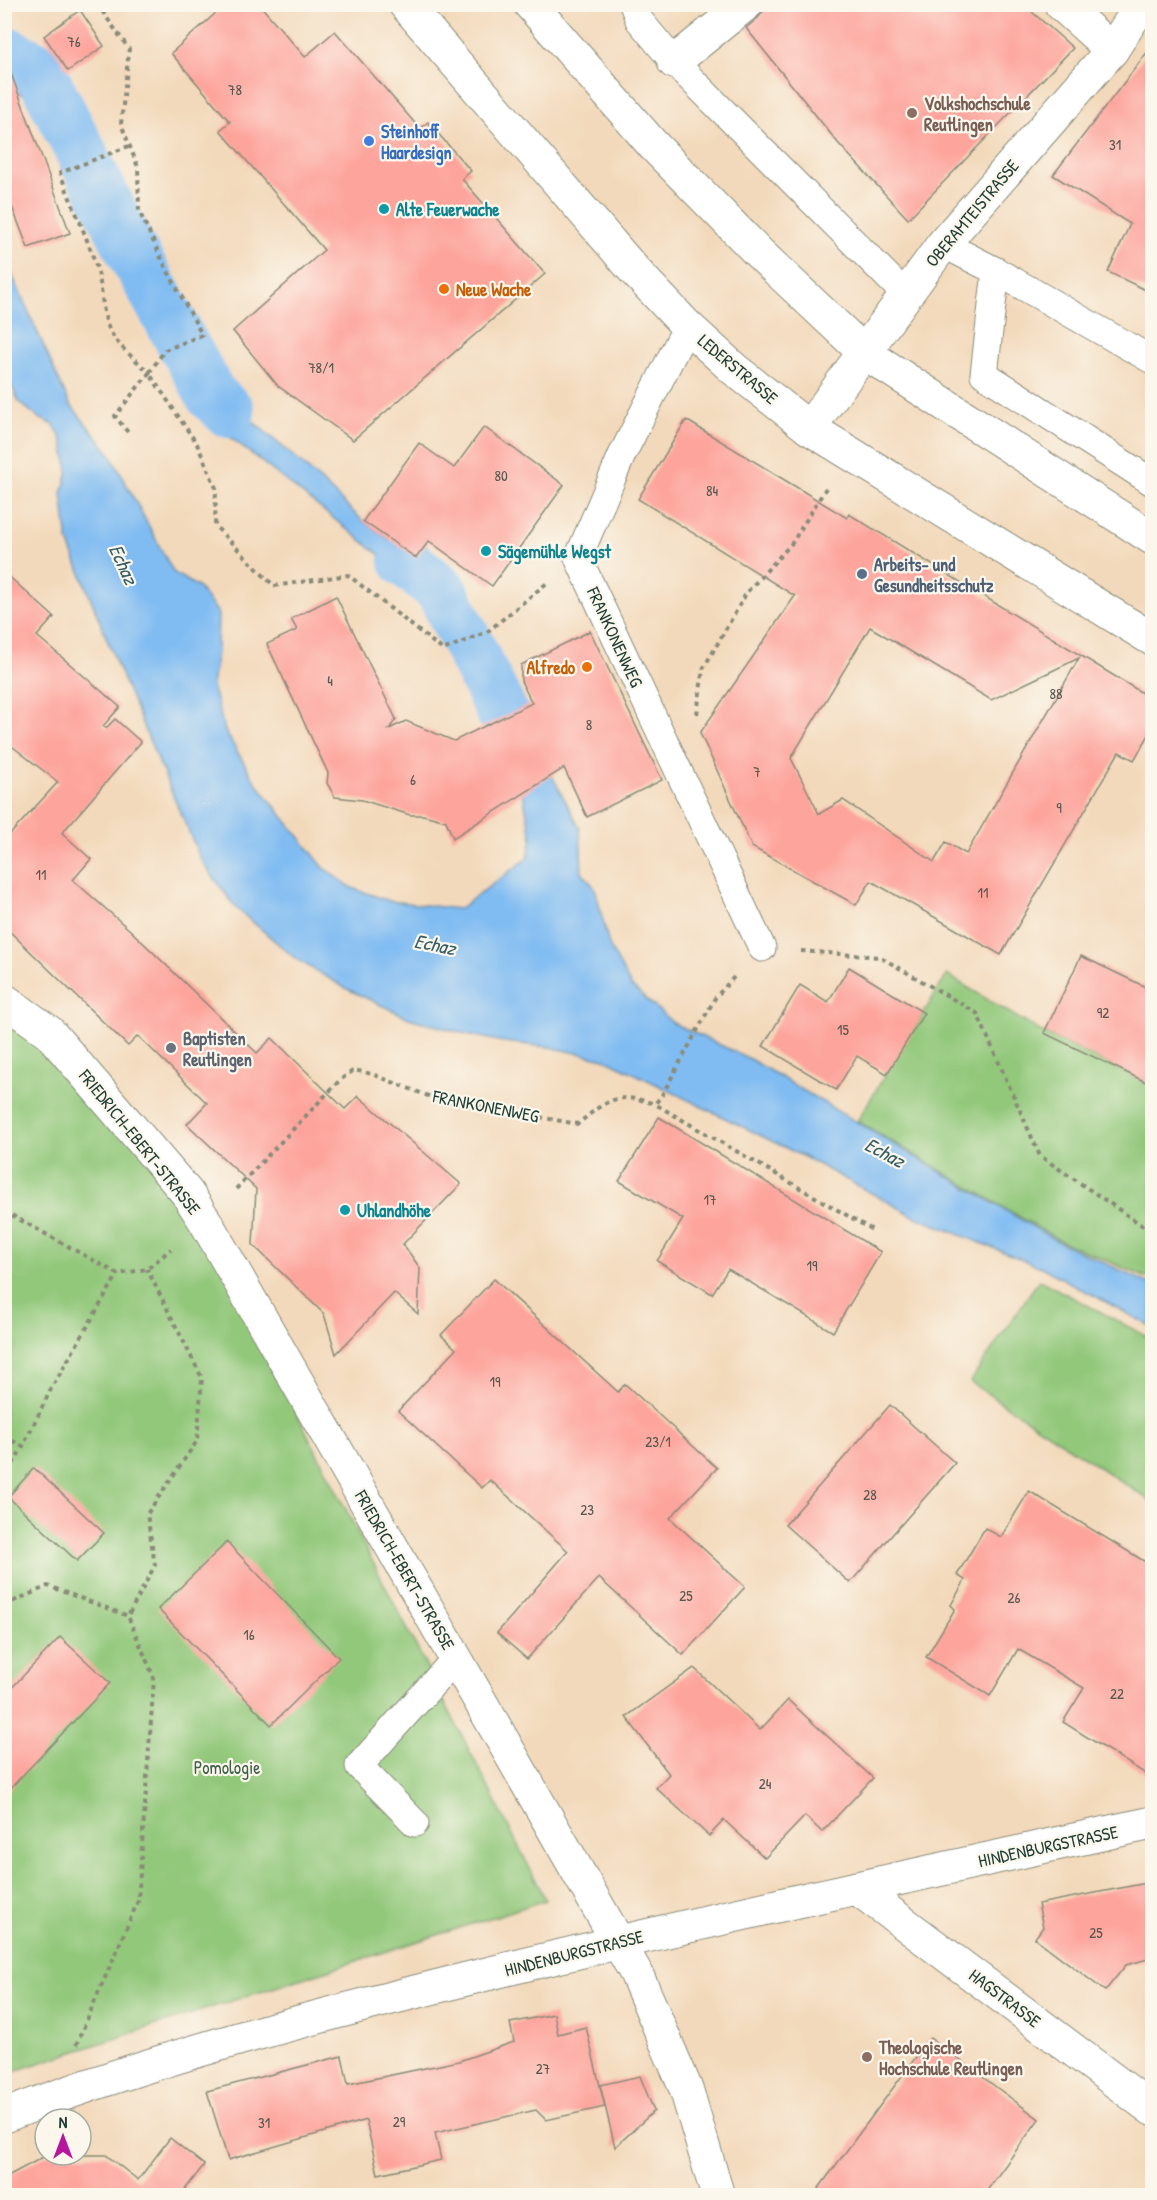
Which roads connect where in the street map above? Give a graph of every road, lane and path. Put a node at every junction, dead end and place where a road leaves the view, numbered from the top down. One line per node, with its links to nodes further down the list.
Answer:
1 (97, 4): 10 (path)
2 (405, 4): 14 (street, LEDERSTRASSE)
3 (530, 4): 15 (street)
4 (633, 4): 9 (lane)
5 (746, 4): 9 (street)
6 (1061, 4): 8 (street)
7 (1142, 4): 8 (street, OBERAMTEISTRASSE)
8 (1112, 50): 11 (street, OBERAMTEISTRASSE)
9 (675, 62): 13 (lane)
10 (129, 146): 17 (path); 17 (path)
11 (943, 244): 12 (lane); 13 (street, OBERAMTEISTRASSE)
12 (996, 271): 16 (lane); 21 (lane)
13 (906, 295): 15 (street, OBERAMTEISTRASSE)
14 (687, 326): 18 (street, LEDERSTRASSE); 23 (lane)
15 (865, 353): 18 (street, OBERAMTEISTRASSE); 22 (street)
16 (1152, 360)
17 (149, 373): 19 (path); 23 (path)
18 (810, 428): 20 (street, LEDERSTRASSE)
19 (130, 435)
20 (849, 452): 24 (street, LEDERSTRASSE); 25 (path)
21 (1152, 482)
22 (1152, 538)
23 (578, 558): 25 (lane, FRANKONENWEG)
24 (1152, 639)
25 (670, 755): 26 (lane, FRANKONENWEG)
26 (762, 948): 34 (path)
27 (715, 998): 29 (path)
28 (4, 1000): 32 (street, FRIEDRICH-EBERT-STRASSE)
29 (655, 1104): 30 (path, FRANKONENWEG); 33 (path)
30 (248, 1177)
31 (4, 1211): 36 (path)
32 (204, 1221): 35 (path); 42 (street, FRIEDRICH-EBERT-STRASSE)
33 (874, 1231)
34 (1152, 1232)
35 (147, 1269): 36 (path); 41 (path)
36 (118, 1275): 38 (path)
37 (4, 1437): 38 (path)
38 (23, 1446): 39 (path)
39 (4, 1480)
40 (4, 1600): 41 (path)
41 (128, 1616): 47 (path)
42 (456, 1658): 43 (lane); 46 (street, FRIEDRICH-EBERT-STRASSE)
43 (415, 1823)
44 (1152, 1823): 45 (street, HINDENBURGSTRASSE)
45 (857, 1888): 46 (street, HINDENBURGSTRASSE); 48 (street, HAGSTRASSE)
46 (619, 1941): 47 (street, HINDENBURGSTRASSE); 50 (street, FRIEDRICH-EBERT-STRASSE)
47 (54, 2098): 49 (street, HINDENBURGSTRASSE)
48 (1152, 2109)
49 (4, 2116)
50 (718, 2196)

